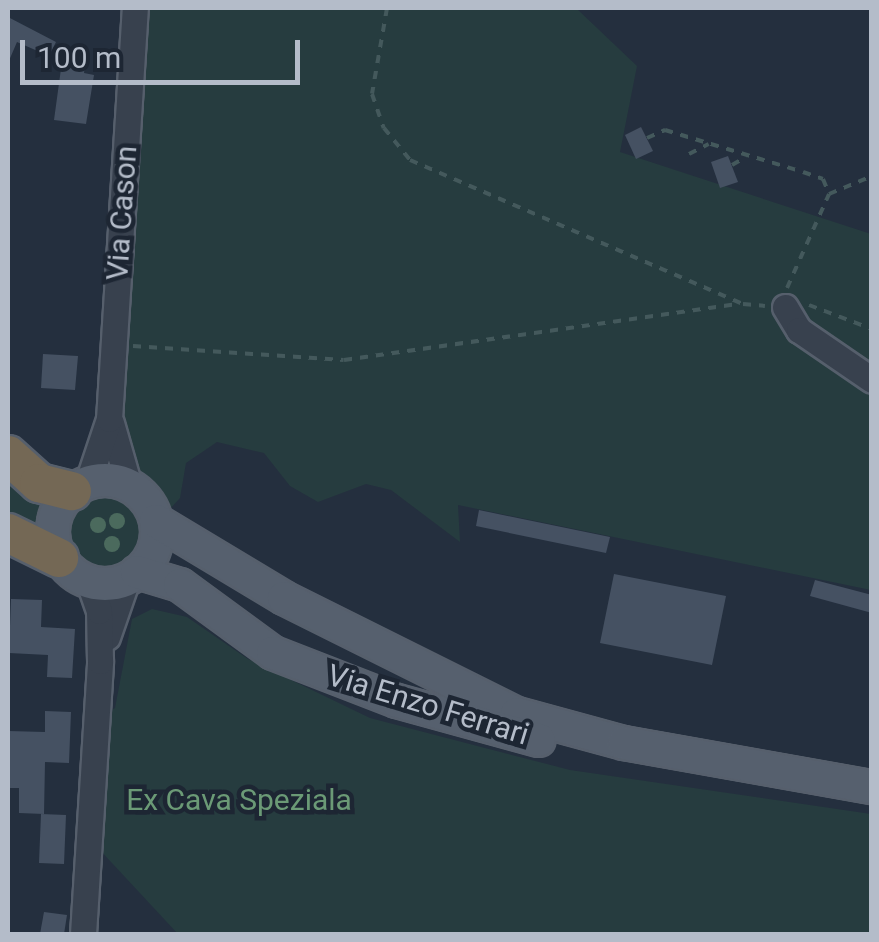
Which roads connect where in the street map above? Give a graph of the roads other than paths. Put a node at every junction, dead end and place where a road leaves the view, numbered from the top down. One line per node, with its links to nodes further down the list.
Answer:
1 (135, 8): 4 (street, Via Cason)
2 (785, 307): 3 (street)
3 (872, 380)
4 (110, 419): 6 (street, Via Cason); 7 (street, Via Cason)
5 (8, 455): 7 (highway)
6 (130, 486): 7 (main road); 8 (main road)
7 (80, 487): 10 (main road)
8 (156, 521): 11 (main road); 13 (main road, Via Enzo Ferrari)
9 (8, 532): 10 (highway)
10 (74, 570): 11 (main road); 12 (street)
11 (132, 576): 12 (street); 13 (main road, Via Enzo Ferrari)
12 (100, 661): 15 (street)
13 (744, 767): 14 (main road, Via Enzo Ferrari)
14 (872, 787)
15 (83, 934)

